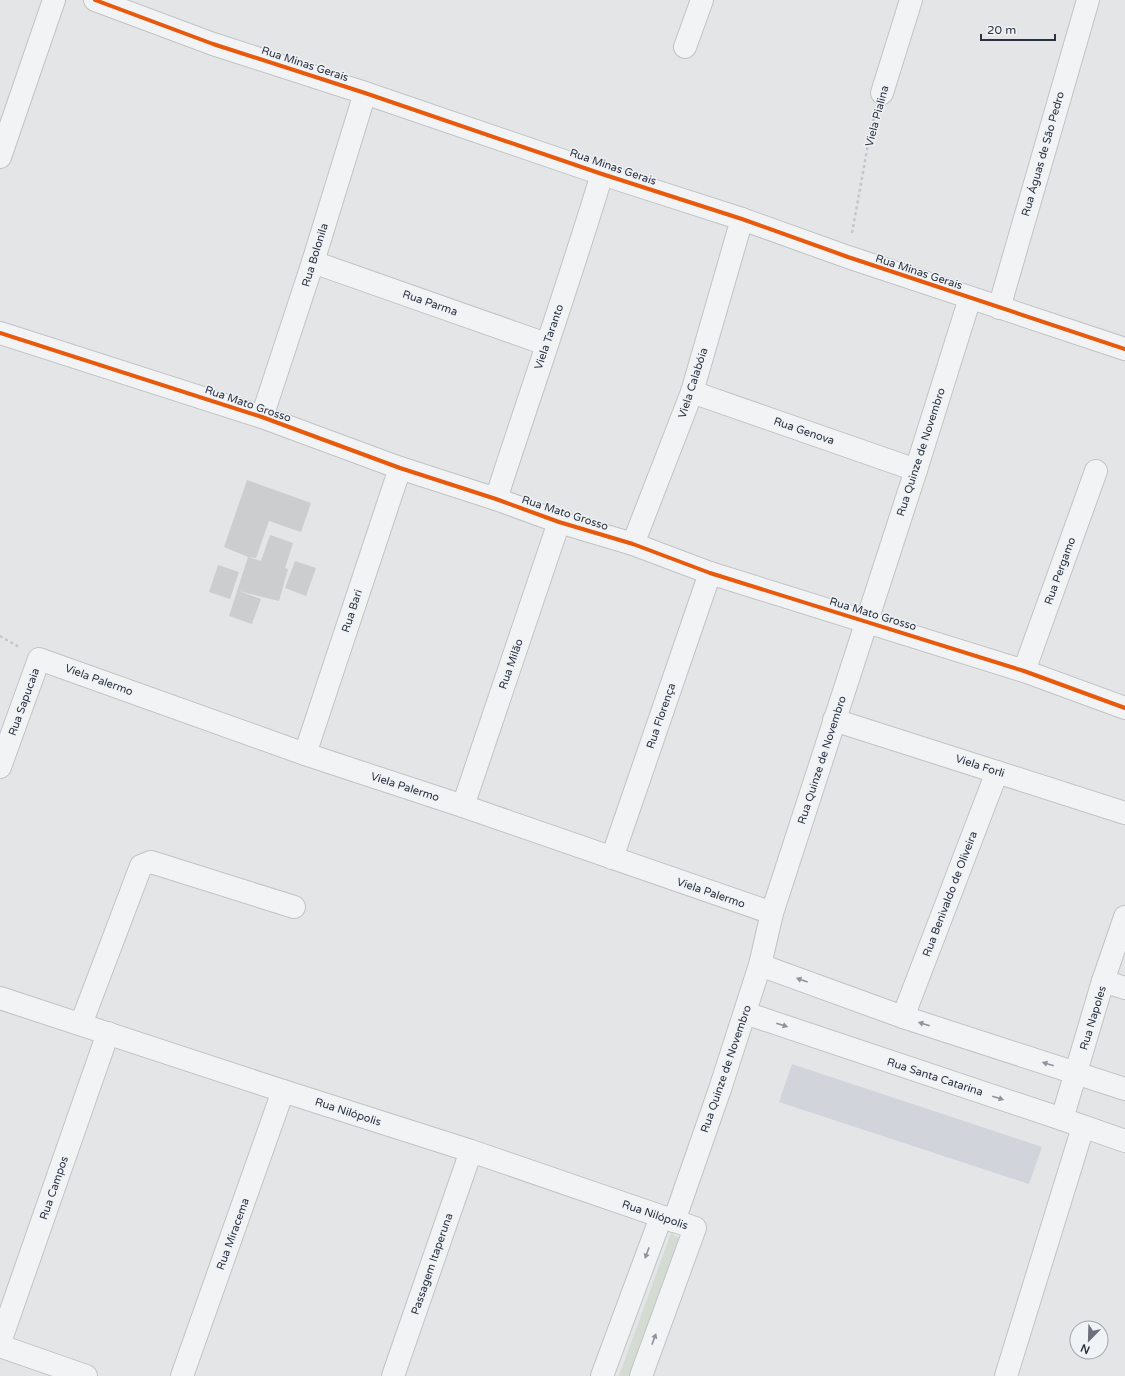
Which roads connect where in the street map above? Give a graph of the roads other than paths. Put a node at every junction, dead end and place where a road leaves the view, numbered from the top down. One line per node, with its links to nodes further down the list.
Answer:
1 (54, 0): 9 (street)
2 (95, 0): 7 (street, Rua Minas Gerais)
3 (702, 0): 6 (street)
4 (912, 0): 8 (street, Viela Pialina)
5 (1088, 0): 14 (street, Rua Águas de São Pedro)
6 (685, 47)
7 (365, 93): 10 (street, Rua Minas Gerais); 12 (street, Rua Bolonila)
8 (882, 93)
9 (0, 157)
10 (602, 174): 11 (street, Rua Minas Gerais); 16 (street, Viela Taranto)
11 (742, 219): 13 (street, Rua Minas Gerais); 18 (street, Viela Calabóia)
12 (313, 262): 16 (street, Rua Parma); 19 (street, Rua Bolonila)
13 (970, 298): 14 (street, Rua Minas Gerais); 21 (street, Rua Quinze de Novembro)
14 (999, 308): 17 (street, Rua Minas Gerais)
15 (0, 333): 19 (street, Rua Mato Grosso)
16 (546, 344): 23 (street, Viela Taranto)
17 (1125, 349)
18 (692, 392): 21 (street, Rua Genova); 25 (street, Viela Calabóia)
19 (262, 417): 20 (street, Rua Mato Grosso)
20 (400, 468): 23 (street, Rua Mato Grosso); 32 (street, Rua Bari)
21 (916, 470): 27 (street, Rua Quinze de Novembro)
22 (1096, 471): 29 (street, Rua Pergamo)
23 (496, 499): 24 (street, Rua Mato Grosso)
24 (559, 522): 25 (street, Rua Mato Grosso); 35 (street, Rua Milão)
25 (632, 544): 26 (street, Rua Mato Grosso)
26 (710, 573): 27 (street, Rua Mato Grosso); 37 (street, Rua Florença)
27 (866, 622): 29 (street, Rua Mato Grosso); 31 (street, Rua Quinze de Novembro)
28 (39, 659): 32 (street, Viela Palermo); 33 (street, Rua Sapucaia)
29 (1024, 672): 30 (street, Rua Mato Grosso)
30 (1125, 708)
31 (834, 720): 34 (street, Viela Forli); 39 (street, Rua Quinze de Novembro)
32 (305, 754): 35 (street, Viela Palermo)
33 (0, 767)
34 (997, 772): 36 (street, Viela Forli); 46 (street, Rua Benivaldo de Oliveira)
35 (462, 806): 37 (street, Viela Palermo)
36 (1125, 813)
37 (612, 858): 39 (street, Viela Palermo)
38 (294, 907): 47 (street)
39 (772, 913): 41 (street, Rua Quinze de Novembro)
40 (1125, 917): 42 (street, Rua Napoles)
41 (760, 965): 45 (street, Rua Quinze de Novembro); 46 (street, one-way to 41)
42 (1103, 981): 43 (street); 49 (street, Rua Napoles)
43 (1125, 988)
44 (0, 998): 47 (street, Rua Nilópolis)
45 (745, 1013): 52 (street, Rua Santa Catarina, one-way to 52); 56 (street, Rua Quinze de Novembro)
46 (903, 1017): 49 (street, one-way to 46)
47 (81, 1024): 48 (street, Rua Nilópolis)
48 (108, 1033): 51 (street, Rua Nilópolis); 57 (street, Rua Campos)
49 (1076, 1073): 50 (street); 52 (street, Rua Napoles)
50 (1125, 1089)
51 (283, 1091): 55 (street, Rua Nilópolis); 60 (street, Rua Miracema)
52 (1062, 1119): 53 (street, Rua Santa Catarina)
53 (1083, 1127): 54 (street, Rua Santa Catarina); 64 (street)
54 (1125, 1141)
55 (471, 1151): 56 (street, Rua Nilópolis); 61 (street, Passagem Itaperuna)
56 (667, 1219): 62 (street, Rua Quinze de Novembro, one-way to 62); 63 (street, Rua Nilópolis, one-way to 56)
57 (0, 1342)
58 (0, 1346): 59 (street)
59 (86, 1376)
60 (182, 1376)
61 (393, 1376)
62 (602, 1376)
63 (641, 1376)
64 (1006, 1376)

